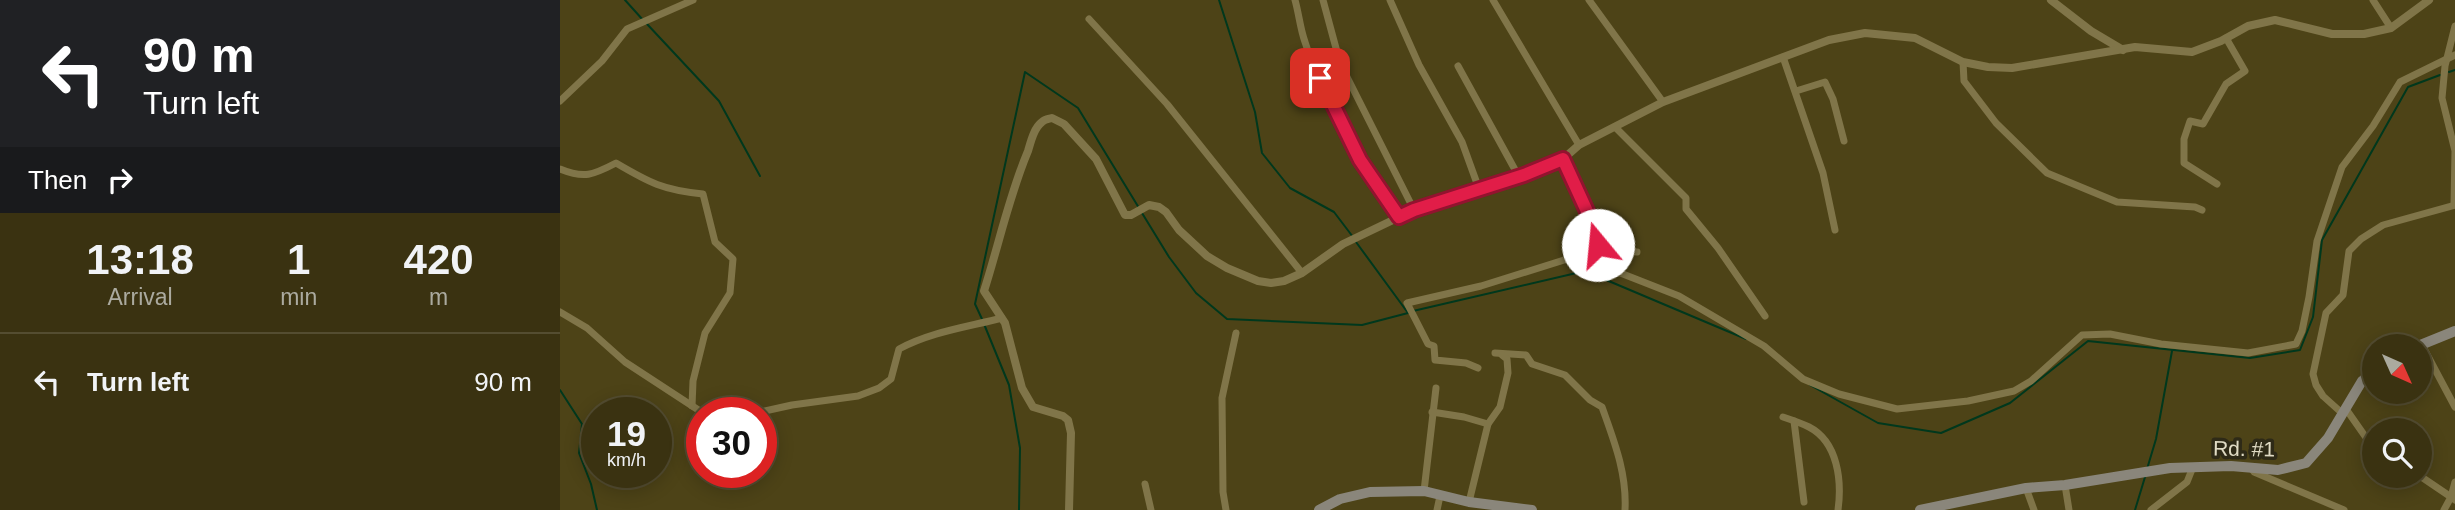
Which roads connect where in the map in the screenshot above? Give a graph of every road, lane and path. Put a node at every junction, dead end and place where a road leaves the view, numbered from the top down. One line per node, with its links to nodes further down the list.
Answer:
1 (693, 0): 20 (street)
2 (1294, 0): 33 (street)
3 (1323, 0): 31 (street)
4 (1390, 0): 29 (street)
5 (1493, 0): 24 (street)
6 (1589, 0): 21 (street)
7 (2051, 0): 14 (street)
8 (2373, 0): 12 (street)
9 (2429, 0): 12 (street)
10 (1089, 19): 36 (street)
11 (2455, 26): 15 (street)
12 (2391, 28): 13 (street)
13 (2226, 38): 14 (street); 28 (street)
14 (2123, 50): 17 (street)
15 (2452, 53): 30 (street); 44 (street)
16 (1783, 57): 17 (street); 19 (street); 21 (street)
17 (1963, 62): 32 (street)
18 (1458, 66): 27 (street)
19 (1796, 91): 23 (street); 34 (street)
20 (560, 101)
21 (1663, 102): 22 (street)
22 (1615, 127): 24 (street); 38 (street)
23 (1844, 141)
24 (1578, 145): 25 (street)
25 (1563, 159): 27 (street); 35 (street)
26 (560, 169): 47 (street)
27 (1519, 177): 29 (street)
28 (2217, 184)
29 (1479, 190): 31 (street)
30 (2454, 205): 52 (street)
31 (1414, 210): 33 (street)
32 (2202, 210)
33 (1399, 217): 36 (street)
34 (1835, 230)
35 (1637, 252)
36 (1302, 273): 39 (street)
37 (560, 313): 48 (street)
38 (1765, 316)
39 (1002, 318): 50 (street); 69 (street)
40 (2455, 331): 42 (main road)
41 (1236, 333): 71 (street)
42 (2432, 341)
43 (2432, 367): 49 (street)
44 (1478, 368)
45 (2362, 381): 52 (main road, Rd. #1)
46 (1436, 388): 51 (street)
47 (692, 397)
48 (686, 401)
49 (2455, 407)
50 (777, 408)
51 (1432, 412): 55 (street); 64 (street)
52 (2344, 412): 56 (street); 58 (main road, Rd. #1)
53 (1783, 417): 54 (street)
54 (1794, 421): 68 (street); 76 (street)
55 (1489, 424): 67 (street); 75 (street)
56 (2362, 432)
57 (2193, 467): 58 (main road, Rd. #1); 62 (main road, Rd. #1); 80 (street)
58 (2251, 468): 81 (street)
59 (2455, 482): 66 (street)
60 (1145, 484): 70 (street)
61 (2432, 484): 66 (street)
62 (2065, 485): 63 (main road, Rd. #1); 79 (street)
63 (2026, 488): 77 (main road, Rd. #1); 78 (street)
64 (1424, 491): 65 (main road); 72 (main road)
65 (1440, 496): 67 (main road); 73 (street)
66 (2453, 498): 82 (street)
67 (1469, 502): 74 (main road)
68 (1804, 502)
69 (1069, 510)
70 (1151, 510)
71 (1226, 510)
72 (1319, 510)
73 (1437, 510)
74 (1532, 510)
75 (1625, 510)
76 (1838, 510)
77 (1920, 510)
78 (2034, 510)
79 (2069, 510)
80 (2151, 510)
81 (2344, 510)
82 (2444, 510)

